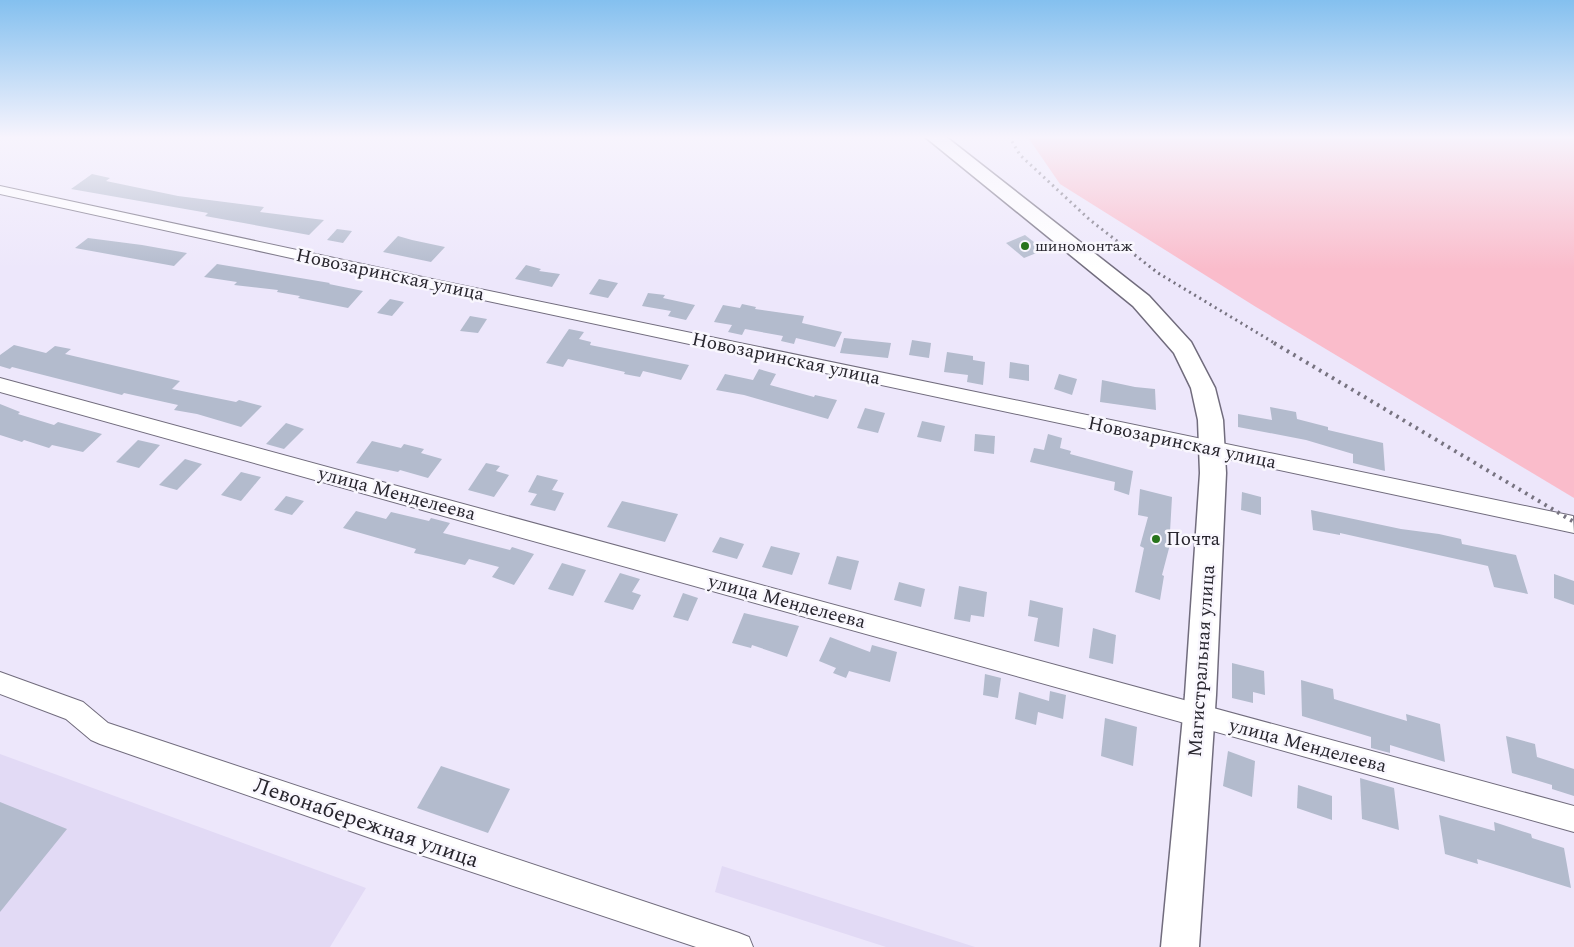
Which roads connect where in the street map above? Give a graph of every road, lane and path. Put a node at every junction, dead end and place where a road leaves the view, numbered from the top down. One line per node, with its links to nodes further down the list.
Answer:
1 (989, 180): 4 (main road, Магистральная улица)
2 (0, 190): 4 (street, Новозаринская улица)
3 (0, 385): 7 (street, улица Менделеева)
4 (1212, 449): 5 (street, Новозаринская улица); 7 (main road, Магистральная улица)
5 (1573, 525)
6 (0, 683): 9 (street, Левонабережная улица)
7 (1199, 716): 8 (street, улица Менделеева); 10 (main road, Магистральная улица)
8 (1574, 819)
9 (739, 947)
10 (1180, 947)

